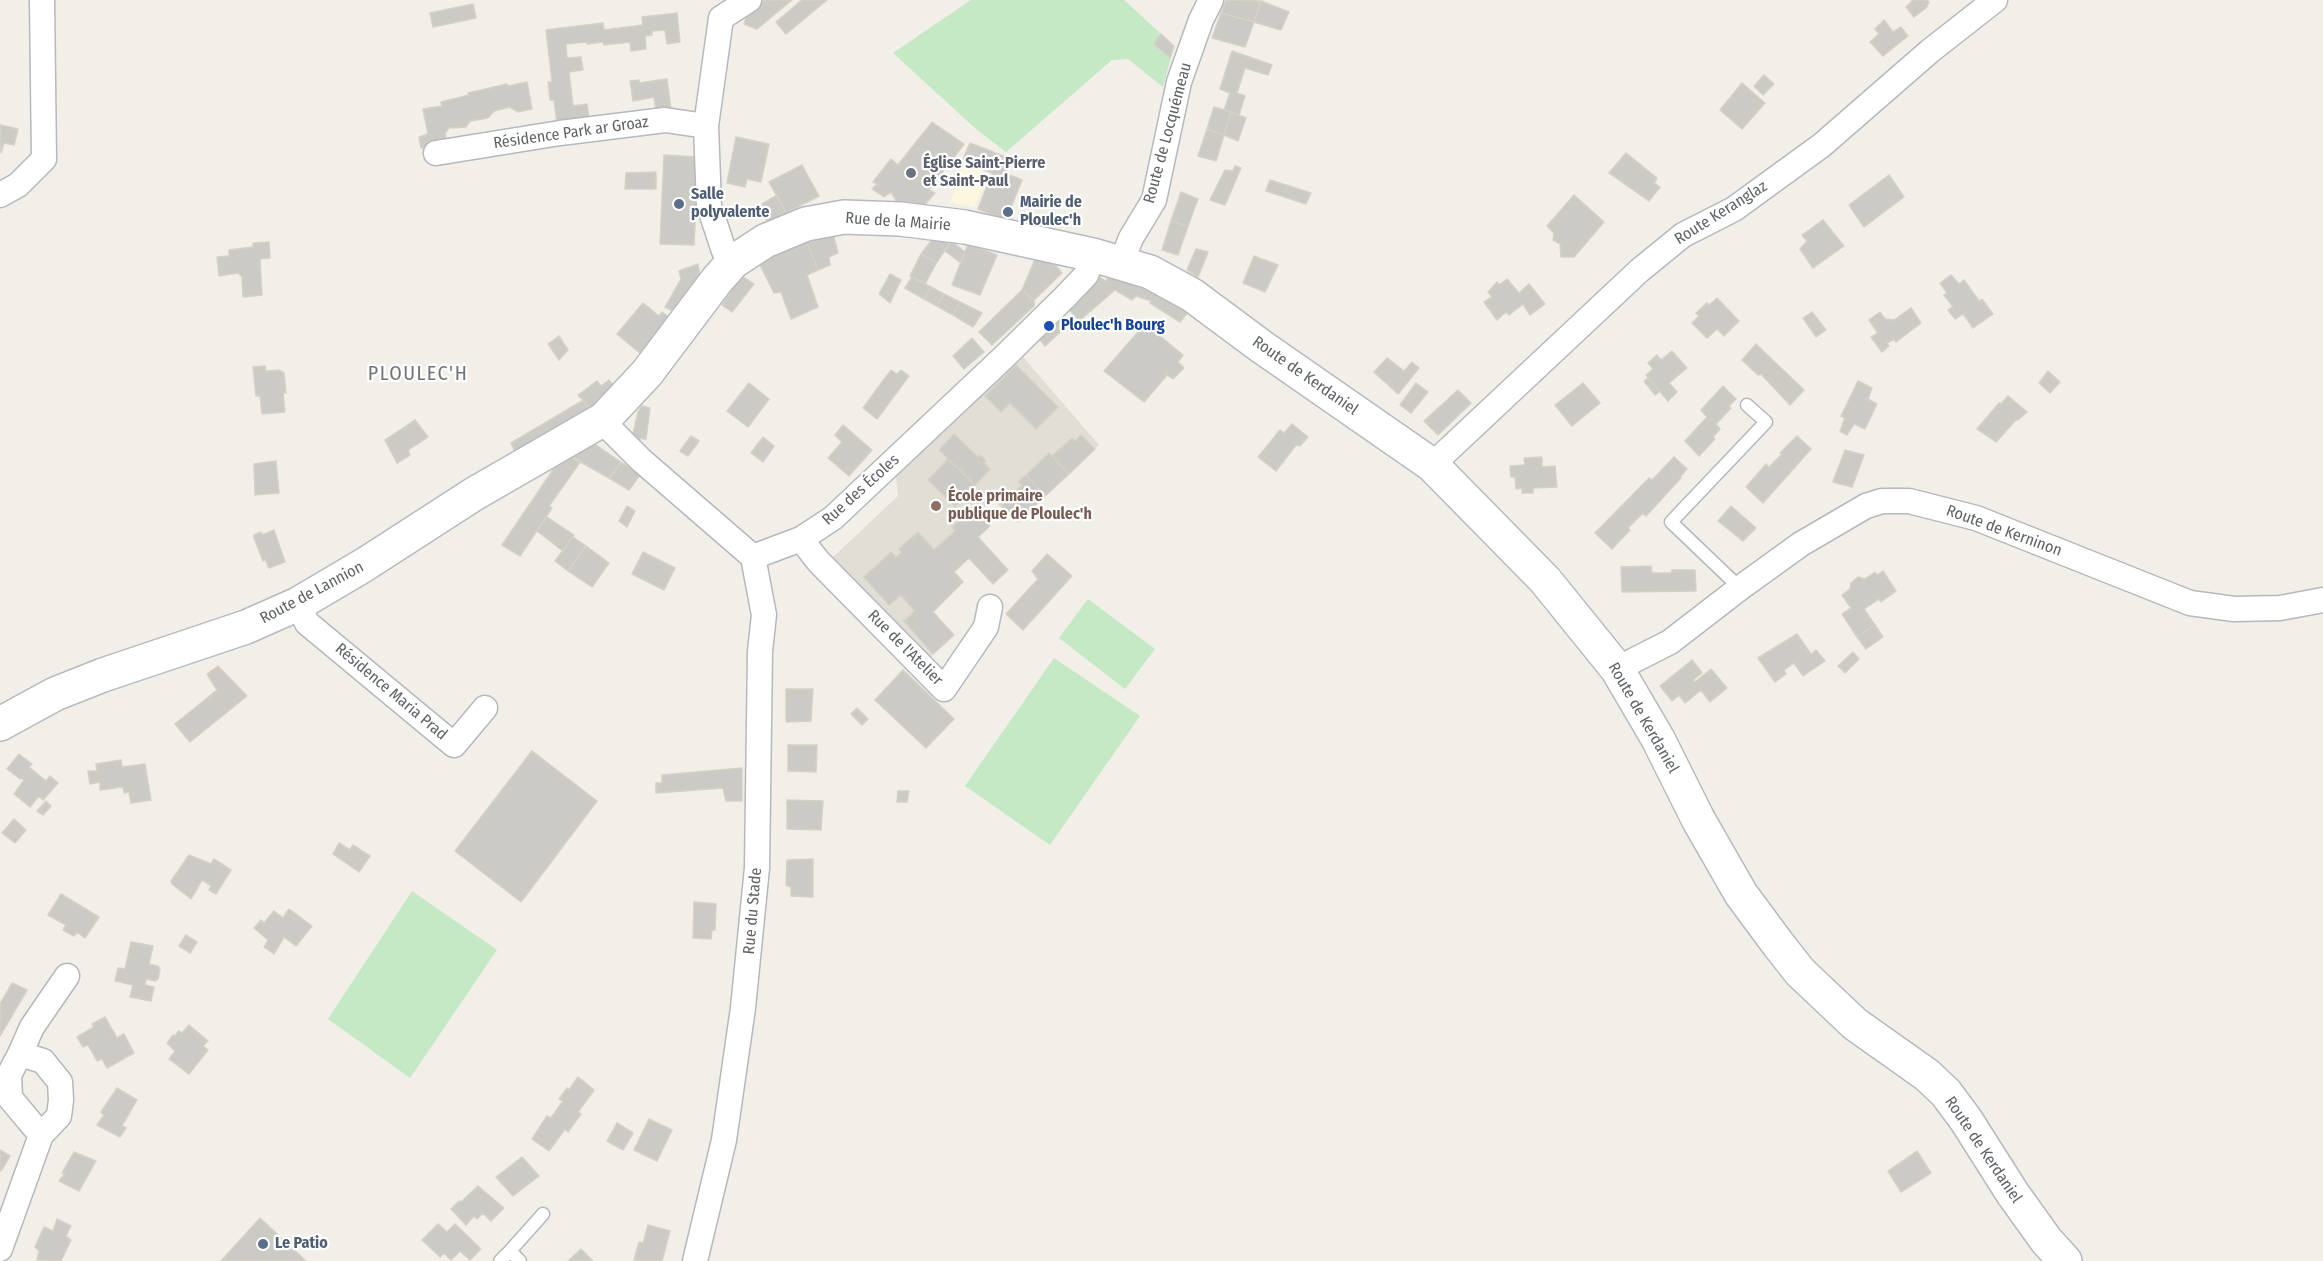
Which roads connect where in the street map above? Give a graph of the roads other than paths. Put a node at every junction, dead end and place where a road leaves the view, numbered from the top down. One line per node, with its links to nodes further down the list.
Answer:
1 (42, 0): 8 (street)
2 (749, 0): 5 (street)
3 (1211, 0): 9 (street, Route de Locquémeau)
4 (1995, 0): 13 (street, Route Keranglaz)
5 (720, 9): 6 (street)
6 (706, 126): 7 (street, Résidence Park ar Groaz); 10 (street)
7 (436, 153)
8 (0, 195)
9 (1107, 259): 10 (street, Rue de la Mairie); 13 (street, Route de Kerdaniel); 14 (street, Rue des Écoles)
10 (733, 262): 12 (street, Rue de la Mairie)
11 (1747, 405): 16 (lane)
12 (604, 419): 15 (street); 18 (street, Route de Lannion)
13 (1432, 465): 20 (street, Route de Kerdaniel)
14 (801, 539): 15 (street, Rue des Écoles); 19 (street, Rue de l'Atelier)
15 (753, 557): 32 (street, Rue du Stade)
16 (1740, 588): 17 (street, Route de Kerninon); 20 (street, Route de Kerninon)
17 (2323, 600)
18 (298, 603): 21 (street, Résidence Maria Prad); 22 (street, Route de Lannion)
19 (990, 607)
20 (1617, 669): 33 (street, Route de Kerdaniel)
21 (485, 708)
22 (0, 724)
23 (66, 976): 24 (street)
24 (20, 1054): 25 (street); 26 (street)
25 (5, 1099): 26 (street)
26 (41, 1135): 28 (street)
27 (543, 1215): 29 (lane)
28 (0, 1249)
29 (510, 1251): 30 (lane); 31 (lane)
30 (500, 1261)
31 (520, 1261)
32 (695, 1261)
33 (2065, 1261)

